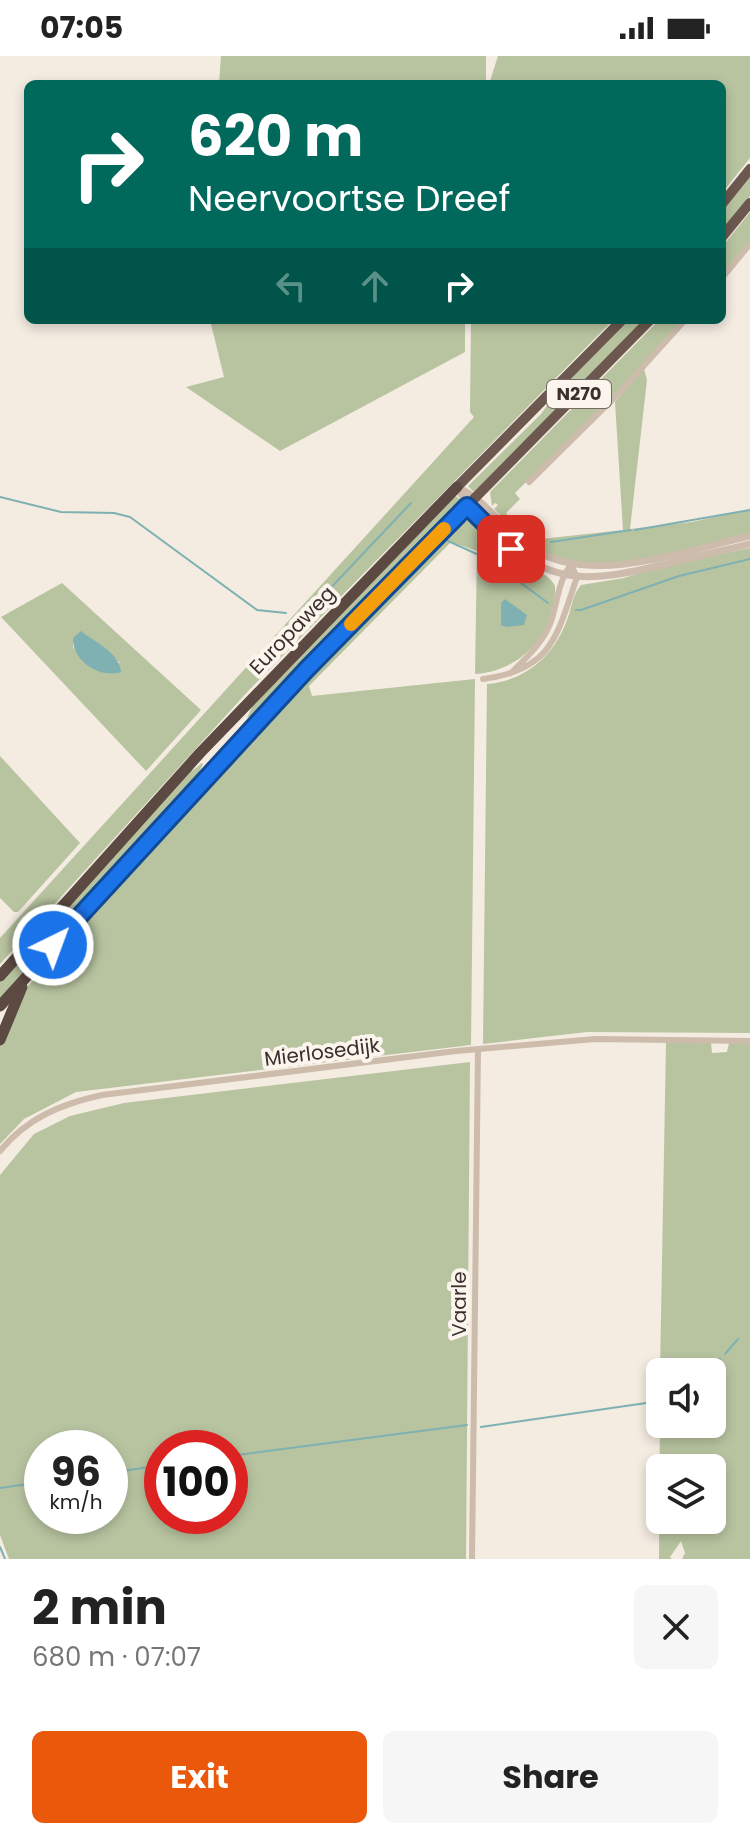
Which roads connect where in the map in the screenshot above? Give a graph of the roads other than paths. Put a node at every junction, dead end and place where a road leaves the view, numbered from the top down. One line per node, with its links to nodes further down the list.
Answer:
1 (750, 169): 2 (highway)
2 (726, 199)
3 (750, 203): 4 (highway)
4 (726, 232)
5 (750, 244): 6 (street)
6 (726, 273)
7 (618, 324): 11 (highway, Europaweg / N270)
8 (646, 324): 12 (highway, Europaweg / N270)
9 (681, 324): 10 (street)
10 (529, 482)
11 (457, 487): 12 (street); 13 (street); 22 (highway, Europaweg)
12 (476, 496): 13 (highway, Europaweg / N270); 16 (street)
13 (467, 506): 17 (street); 21 (highway, Europaweg)
14 (750, 536): 16 (street)
15 (750, 544): 18 (street)
16 (571, 565): 17 (street); 18 (street)
17 (563, 575): 18 (street); 19 (street)
18 (577, 577): 19 (street)
19 (511, 673): 20 (street)
20 (483, 679)
21 (27, 975): 23 (highway, Europaweg); 24 (highway)
22 (0, 976)
23 (0, 1006)
24 (0, 1040)
25 (750, 1041): 26 (street, Mierlosedijk)
26 (478, 1049): 27 (street, Mierlosedijk); 28 (street, Vaarle)
27 (0, 1151)
28 (472, 1559)

